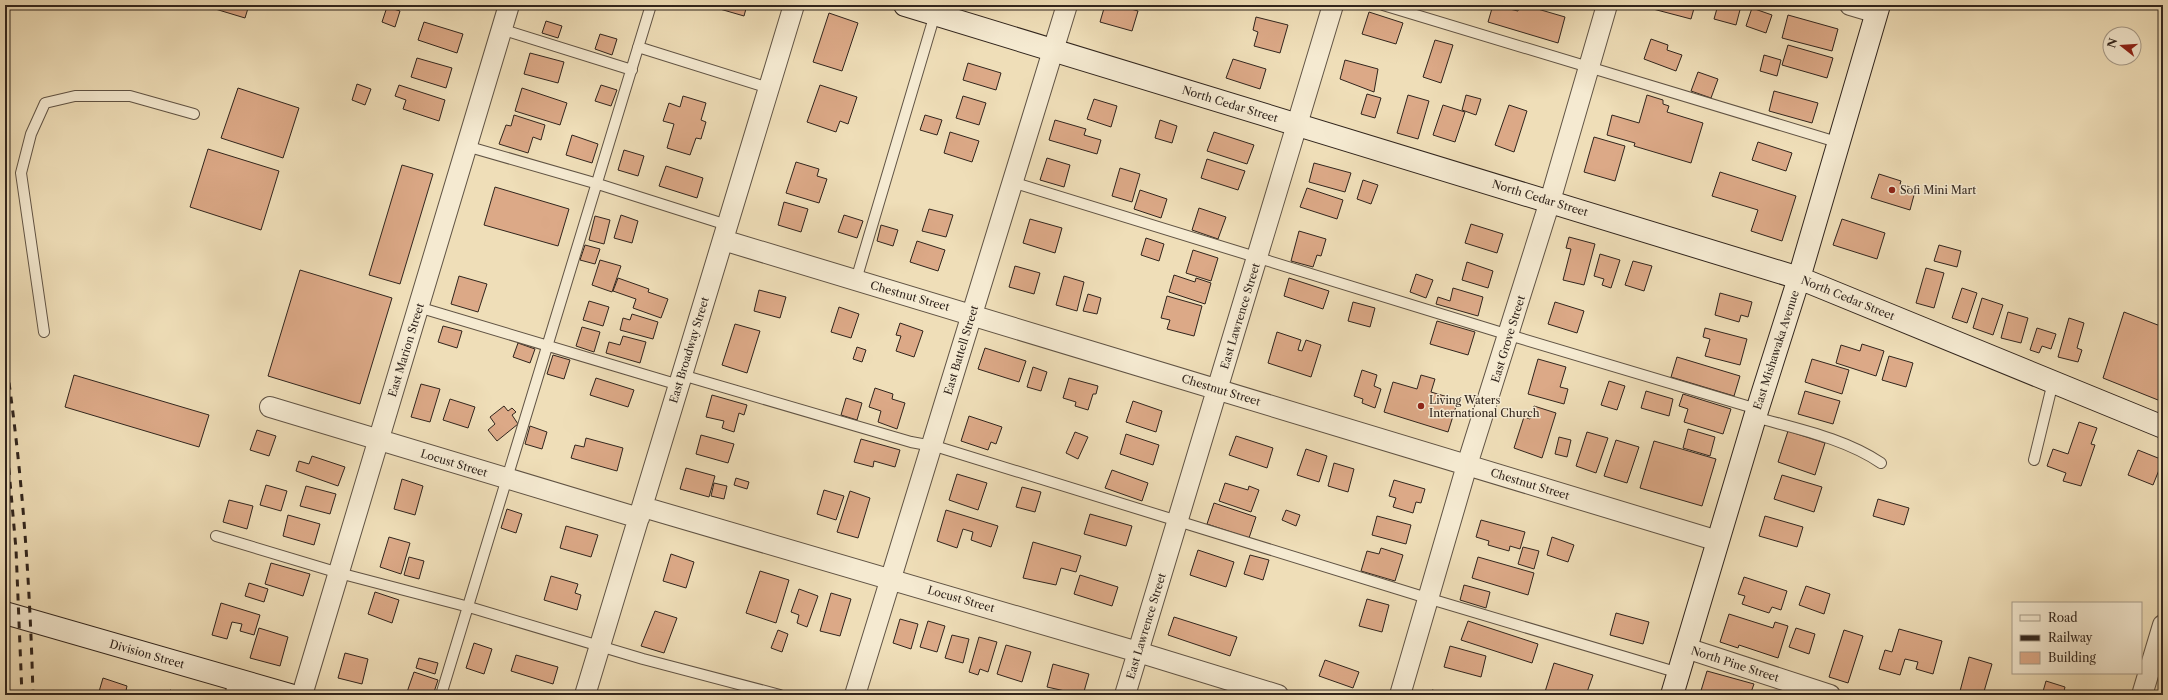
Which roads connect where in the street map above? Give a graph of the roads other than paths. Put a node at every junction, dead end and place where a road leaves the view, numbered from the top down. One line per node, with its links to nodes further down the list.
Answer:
1 (509, 5): 12 (street, East Marion Street)
2 (651, 5): 13 (lane)
3 (794, 5): 17 (street, East Broadway Street)
4 (905, 5): 11 (street, North Cedar Street)
5 (1067, 5): 14 (street, East Battell Street)
6 (1333, 5): 19 (street, East Lawrence Street)
7 (1383, 5): 15 (lane)
8 (1607, 5): 15 (street, East Grove Street)
9 (1850, 5): 10 (street)
10 (1878, 9): 20 (street, East Mishawaka Avenue)
11 (935, 14): 14 (street, North Cedar Street); 28 (lane)
12 (501, 29): 16 (lane); 21 (street, East Marion Street)
13 (638, 47): 16 (lane); 17 (lane)
14 (1053, 50): 19 (street, North Cedar Street); 22 (street, East Battell Street)
15 (1588, 66): 20 (lane); 24 (street, East Grove Street)
16 (632, 70): 23 (lane)
17 (768, 88): 25 (street, East Broadway Street)
18 (194, 114): 31 (lane)
19 (1298, 124): 24 (street, North Cedar Street); 26 (street, East Lawrence Street)
20 (1840, 143): 27 (street, East Mishawaka Avenue)
21 (466, 146): 23 (lane); 29 (street, East Marion Street)
22 (1012, 182): 26 (lane); 30 (street, East Battell Street)
23 (598, 184): 25 (lane); 33 (lane)
24 (1550, 201): 27 (street, North Cedar Street); 32 (street, East Grove Street)
25 (725, 232): 28 (street, Chestnut Street); 34 (street, East Broadway Street)
26 (1258, 256): 32 (lane); 36 (street, East Lawrence Street)
27 (1799, 278): 35 (street, North Cedar Street); 38 (street, East Mishawaka Avenue)
28 (856, 280): 30 (street, Chestnut Street)
29 (418, 308): 33 (lane); 40 (street, East Marion Street)
30 (972, 314): 36 (street, Chestnut Street); 41 (street, East Battell Street)
31 (44, 332)
32 (1509, 335): 38 (lane); 44 (street, East Grove Street)
33 (548, 345): 34 (lane); 45 (lane)
34 (680, 380): 41 (lane); 46 (street, East Broadway Street)
35 (2053, 382): 39 (street, North Cedar Street); 42 (lane)
36 (1218, 389): 44 (street, Chestnut Street); 47 (street, East Lawrence Street)
37 (270, 407): 40 (street, Locust Street)
38 (1756, 413): 43 (lane); 49 (street, East Mishawaka Avenue)
39 (2163, 427)
40 (378, 439): 45 (street, Locust Street); 50 (street, East Marion Street)
41 (932, 446): 47 (lane); 51 (street, East Battell Street)
42 (2034, 460)
43 (1881, 463)
44 (1467, 465): 49 (street, Chestnut Street); 52 (street, East Grove Street)
45 (508, 479): 46 (street, Locust Street); 53 (lane)
46 (641, 512): 51 (street, Locust Street); 56 (street, East Broadway Street)
47 (1178, 520): 52 (lane); 58 (street, East Lawrence Street)
48 (216, 536): 50 (lane)
49 (1718, 541): 57 (street, East Mishawaka Avenue)
50 (339, 573): 53 (lane); 62 (street, East Marion Street)
51 (892, 579): 58 (street, Locust Street); 66 (street, East Battell Street)
52 (1427, 598): 59 (lane); 69 (street, East Grove Street)
53 (469, 607): 56 (lane); 63 (lane)
54 (5, 613): 60 (street, Division Street)
55 (2163, 625): 72 (street)
56 (600, 646): 64 (street, East Broadway Street); 65 (lane)
57 (1686, 648): 59 (street, East Mishawaka Avenue); 71 (street, North Pine Street)
58 (1138, 652): 67 (street, East Lawrence Street); 68 (street, Locust Street)
59 (1679, 673): 70 (street, East Mishawaka Avenue)
60 (232, 687): 61 (street, Division Street)
61 (290, 695)
62 (302, 695)
63 (441, 695)
64 (585, 695)
65 (780, 695)
66 (855, 695)
67 (1125, 695)
68 (1278, 695)
69 (1400, 695)
70 (1672, 695)
71 (1830, 695)
72 (2142, 695)

